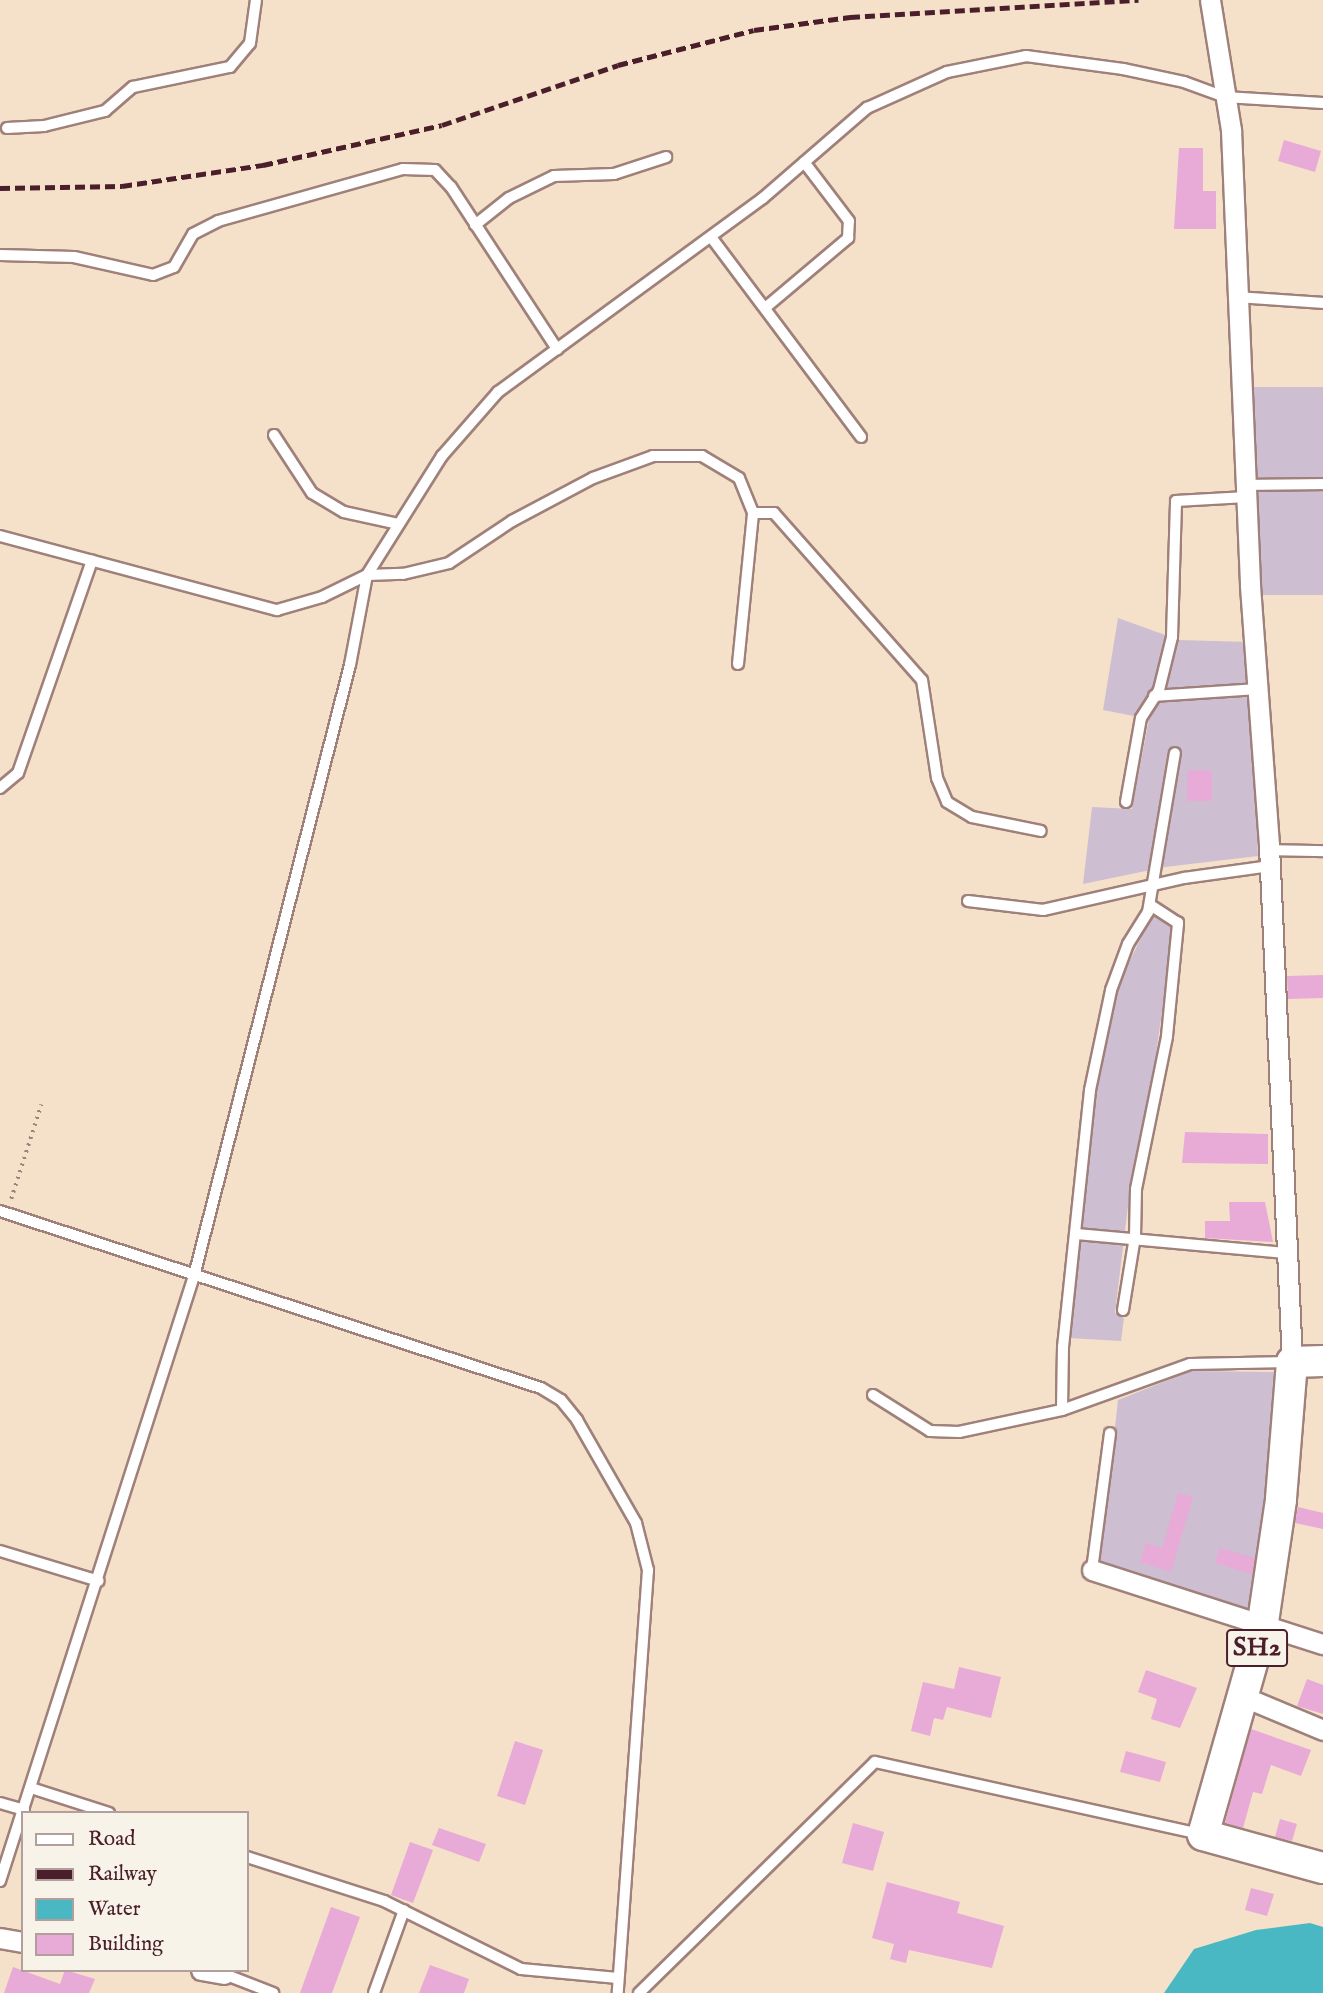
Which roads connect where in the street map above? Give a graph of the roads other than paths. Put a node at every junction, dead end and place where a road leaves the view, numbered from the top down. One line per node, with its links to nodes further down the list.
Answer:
1 (256, 0): 5 (lane)
2 (1210, 0): 3 (street)
3 (1225, 97): 4 (lane); 7 (lane); 11 (street)
4 (1323, 103)
5 (7, 128)
6 (666, 157): 8 (lane)
7 (804, 162): 9 (lane); 13 (lane)
8 (475, 225): 10 (lane); 14 (lane)
9 (710, 237): 13 (lane); 14 (lane)
10 (0, 254)
11 (1238, 298): 12 (lane); 18 (street)
12 (1323, 303)
13 (765, 308): 16 (lane)
14 (556, 349): 20 (lane)
15 (274, 435): 20 (lane)
16 (861, 437)
17 (1323, 484): 18 (lane)
18 (1246, 491): 25 (street); 26 (lane)
19 (753, 513): 23 (lane); 24 (lane); 30 (lane)
20 (398, 524): 23 (lane)
21 (0, 536): 22 (lane)
22 (92, 561): 23 (lane); 28 (lane)
23 (366, 575): 40 (lane)
24 (738, 664)
25 (1257, 689): 26 (lane); 32 (street)
26 (1154, 696): 29 (lane)
27 (1175, 753): 33 (lane)
28 (0, 788)
29 (1126, 802)
30 (1041, 831)
31 (1323, 851): 32 (lane)
32 (1269, 858): 33 (lane); 39 (street)
33 (1154, 887): 34 (lane); 35 (lane)
34 (968, 901)
35 (1150, 905): 37 (lane); 38 (lane)
36 (3, 1212): 40 (lane)
37 (1076, 1234): 38 (lane); 45 (lane)
38 (1135, 1237): 39 (lane); 41 (lane)
39 (1286, 1253): 42 (street)
40 (194, 1276): 49 (lane); 68 (lane)
41 (1124, 1310)
42 (1292, 1362): 43 (main road); 45 (lane); 50 (main road, SH2)
43 (1323, 1362)
44 (873, 1395): 45 (lane)
45 (1062, 1410)
46 (1110, 1433): 48 (lane)
47 (0, 1551): 49 (lane)
48 (1091, 1570): 50 (street)
49 (99, 1581): 54 (lane)
50 (1262, 1628): 51 (street); 52 (main road, SH2)
51 (1323, 1644)
52 (1244, 1697): 53 (street); 59 (main road, SH2)
53 (1323, 1730)
54 (31, 1788): 56 (lane); 57 (lane)
55 (0, 1803): 56 (lane)
56 (24, 1810)
57 (103, 1811)
58 (21, 1819): 62 (lane)
59 (1203, 1835): 61 (main road); 72 (lane)
60 (248, 1857): 63 (lane)
61 (1321, 1862)
62 (0, 1881)
63 (404, 1910): 68 (lane); 70 (lane)
64 (0, 1938): 65 (street)
65 (21, 1942)
66 (212, 1972): 67 (street)
67 (224, 1974): 69 (lane)
68 (618, 1978): 71 (lane)
69 (272, 1993)
70 (374, 1993)
71 (618, 1993)
72 (639, 1993)

